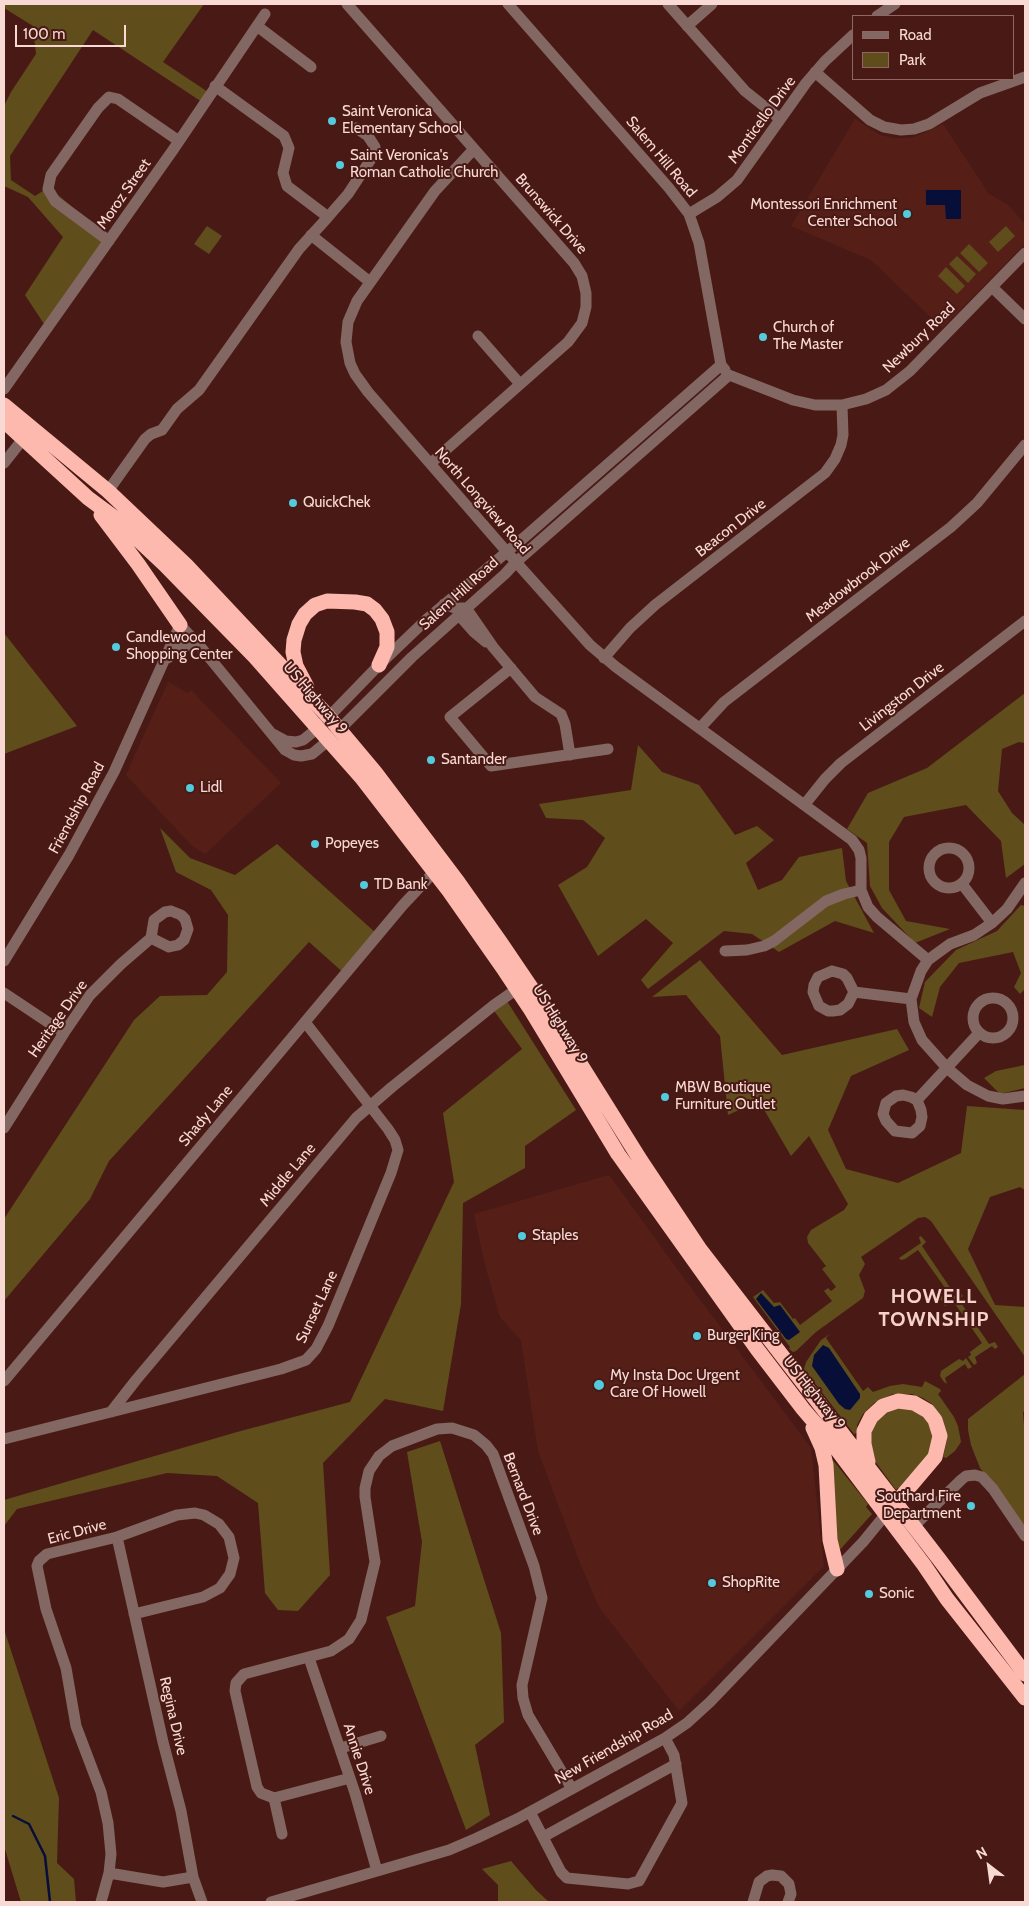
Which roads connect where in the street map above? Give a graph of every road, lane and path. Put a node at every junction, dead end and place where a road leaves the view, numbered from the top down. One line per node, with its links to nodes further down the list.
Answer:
1 (347, 4): 18 (street, Brunswick Drive)
2 (508, 4): 19 (street, Salem Hill Road)
3 (668, 4): 9 (street)
4 (712, 4): 9 (street)
5 (895, 4): 7 (street)
6 (265, 14): 8 (street, Moroz Street)
7 (878, 15)
8 (257, 26): 11 (street); 14 (street, Moroz Street)
9 (687, 26): 15 (street)
10 (852, 36): 12 (street, Monticello Drive)
11 (311, 67)
12 (815, 72): 13 (street); 15 (street, Monticello Drive)
13 (1025, 77)
14 (215, 86): 17 (street, Moroz Street); 20 (street)
15 (780, 119): 19 (street, Monticello Drive)
16 (356, 128): 20 (street)
17 (179, 141): 22 (street, Moroz Street); 22 (street)
18 (474, 149): 24 (street, North Longview Road); 30 (street, Brunswick Drive)
19 (688, 214): 28 (street, Salem Hill Road)
20 (328, 217): 21 (street)
21 (311, 235): 24 (street); 39 (street)
22 (109, 241): 31 (street, Moroz Street)
23 (1025, 254): 25 (street, Newbury Road)
24 (370, 282): 38 (street, North Longview Road)
25 (992, 287): 26 (street); 33 (street, Newbury Road)
26 (1025, 319)
27 (478, 336): 30 (street)
28 (721, 365): 29 (street, Salem Hill Road); 41 (street, Salem Hill Road)
29 (729, 375): 33 (street, Newbury Road); 42 (street, Salem Hill Road)
30 (520, 384): 38 (street, Brunswick Drive)
31 (4, 389)
32 (4, 405): 39 (highway, US Highway 9)
33 (842, 405): 48 (street, Beacon Drive)
34 (4, 422): 35 (highway, US Highway 9)
35 (22, 440): 37 (street); 40 (highway, US Highway 9)
36 (1025, 446): 54 (street, Meadowbrook Drive)
37 (4, 462)
38 (430, 463): 41 (street, North Longview Road)
39 (108, 491): 52 (highway, US Highway 9)
40 (88, 498): 46 (highway); 53 (highway, US Highway 9)
41 (507, 552): 42 (street, North Longview Road); 43 (street, Salem Hill Road)
42 (516, 562): 44 (street, Salem Hill Road); 48 (street, North Longview Road)
43 (444, 604): 44 (street); 50 (street, Salem Hill Road)
44 (462, 611): 51 (street); 55 (street, Salem Hill Road)
45 (1025, 621): 60 (street, Livingston Drive)
46 (180, 625): 47 (street, Salem Hill Road); 49 (street, Friendship Road)
47 (199, 645): 49 (street, Friendship Road); 56 (street, Salem Hill Road)
48 (604, 658): 54 (street, North Longview Road)
49 (163, 662): 69 (street, Friendship Road)
50 (379, 665): 52 (street, Salem Hill Road); 52 (highway)
51 (511, 668): 59 (street); 59 (street)
52 (325, 712): 53 (street, Salem Hill Road); 55 (highway, US Highway 9)
53 (318, 728): 56 (street, Salem Hill Road); 57 (highway, US Highway 9)
54 (700, 728): 60 (street, North Longview Road)
55 (339, 729): 57 (street, Salem Hill Road); 86 (highway, US Highway 9)
56 (269, 732): 57 (street, Salem Hill Road)
57 (329, 740): 61 (highway, US Highway 9)
58 (608, 749): 59 (street)
59 (570, 755)
60 (805, 804): 64 (street, North Longview Road)
61 (434, 872): 70 (highway, US Highway 9); 74 (street, Shady Lane)
62 (1025, 883): 65 (street)
63 (962, 884): 65 (street)
64 (861, 890): 67 (street); 68 (street)
65 (992, 923): 68 (street)
66 (150, 938): 75 (street, Heritage Drive)
67 (725, 951)
68 (928, 960): 73 (street)
69 (4, 961)
70 (518, 989): 80 (street, Middle Lane); 83 (highway, US Highway 9)
71 (854, 992): 73 (street)
72 (4, 993): 75 (street)
73 (911, 999): 77 (street)
74 (305, 1022): 80 (street, Sunset Lane); 82 (street, Shady Lane)
75 (64, 1033): 81 (street, Heritage Drive)
76 (979, 1033): 77 (street)
77 (947, 1068): 78 (street); 79 (street)
78 (1025, 1096)
79 (917, 1100)
80 (370, 1106): 84 (street, Middle Lane); 84 (street, Sunset Lane)
81 (4, 1128)
82 (4, 1381)
83 (803, 1409): 87 (highway, US Highway 9); 91 (highway)
84 (111, 1412): 85 (street, Sunset Lane)
85 (4, 1439)
86 (871, 1471): 87 (highway, US Highway 9); 87 (highway)
87 (891, 1508): 88 (highway, US Highway 9); 91 (street, New Friendship Road); 95 (highway, US Highway 9)
88 (914, 1526): 89 (street); 94 (highway, US Highway 9)
89 (1025, 1536)
90 (117, 1537): 92 (street, Regina Drive); 92 (street, Eric Drive); 107 (street, Eric Drive)
91 (838, 1569): 97 (street, New Friendship Road)
92 (134, 1614): 108 (street, Regina Drive)
93 (309, 1658): 98 (street, Annie Drive); 101 (street, Bernard Drive); 102 (street, Bernard Drive)
94 (1024, 1669)
95 (1025, 1698)
96 (382, 1736): 98 (street)
97 (664, 1738): 99 (street); 101 (street, New Friendship Road)
98 (340, 1748): 100 (street, Annie Drive)
99 (676, 1764): 105 (street); 105 (street)
100 (350, 1778): 102 (street); 106 (street, Annie Drive)
101 (572, 1789): 103 (street, New Friendship Road)
102 (274, 1798): 104 (street)
103 (530, 1812): 105 (street); 106 (street, New Friendship Road)
104 (282, 1834)
105 (543, 1837)
106 (377, 1871): 109 (street, New Friendship Road)
107 (109, 1873): 108 (street); 110 (street, Eric Drive)
108 (193, 1877): 111 (street, Regina Drive)
109 (284, 1901): 112 (street, New Friendship Road)
110 (101, 1902)
111 (202, 1902)
112 (271, 1902)
113 (753, 1902): 114 (street)
114 (788, 1902)

